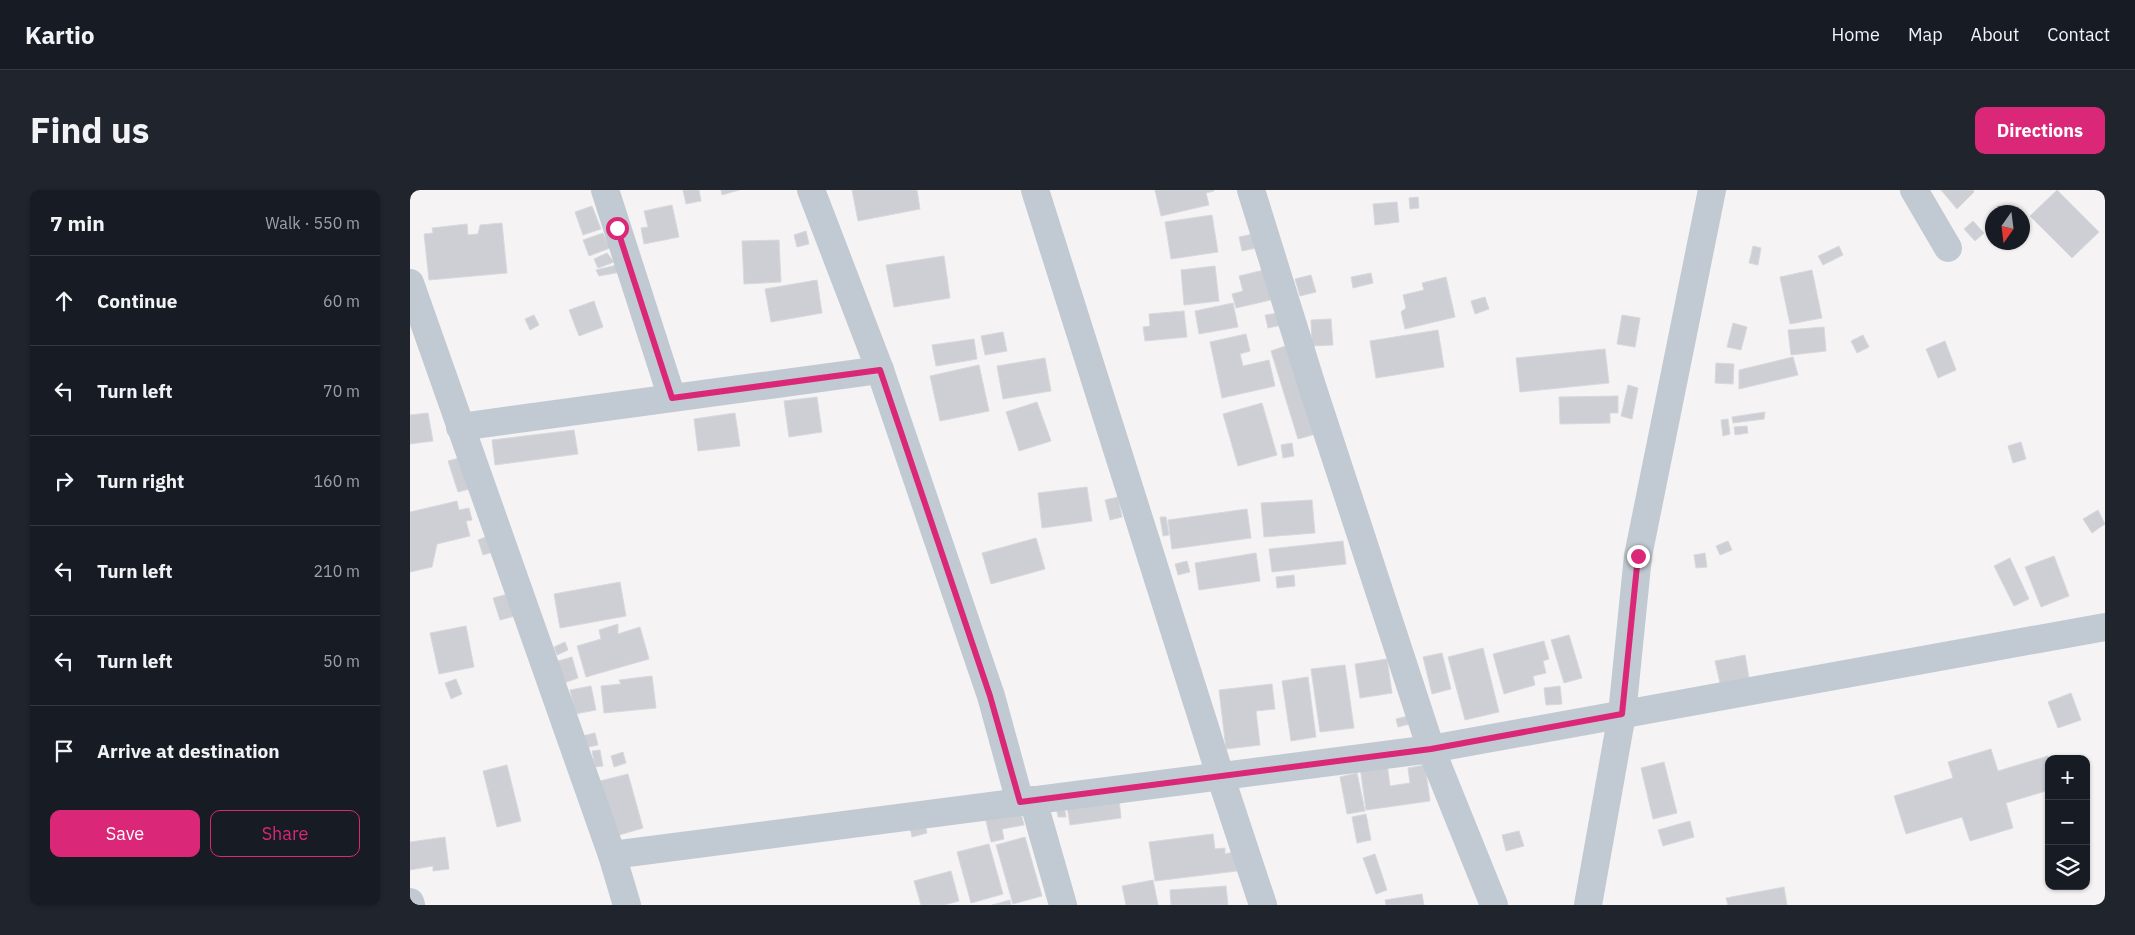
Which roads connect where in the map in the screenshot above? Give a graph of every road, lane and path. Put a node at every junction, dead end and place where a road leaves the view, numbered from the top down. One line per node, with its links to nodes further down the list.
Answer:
1 (605, 190): 10 (street)
2 (811, 190): 9 (street)
3 (1035, 190): 15 (street)
4 (1251, 190): 14 (street)
5 (1712, 190): 13 (street)
6 (1914, 190): 7 (street)
7 (1948, 248)
8 (410, 283): 11 (street)
9 (880, 370): 10 (street); 16 (street)
10 (672, 398): 11 (street)
11 (460, 427): 17 (street)
12 (2105, 628): 13 (street)
13 (1622, 714): 14 (street); 22 (street)
14 (1431, 749): 15 (street); 21 (street)
15 (1220, 775): 16 (street); 20 (street)
16 (1027, 801): 17 (street); 19 (street)
17 (612, 855): 18 (street)
18 (627, 905)
19 (1063, 905)
20 (1263, 905)
21 (1494, 905)
22 (1588, 905)

